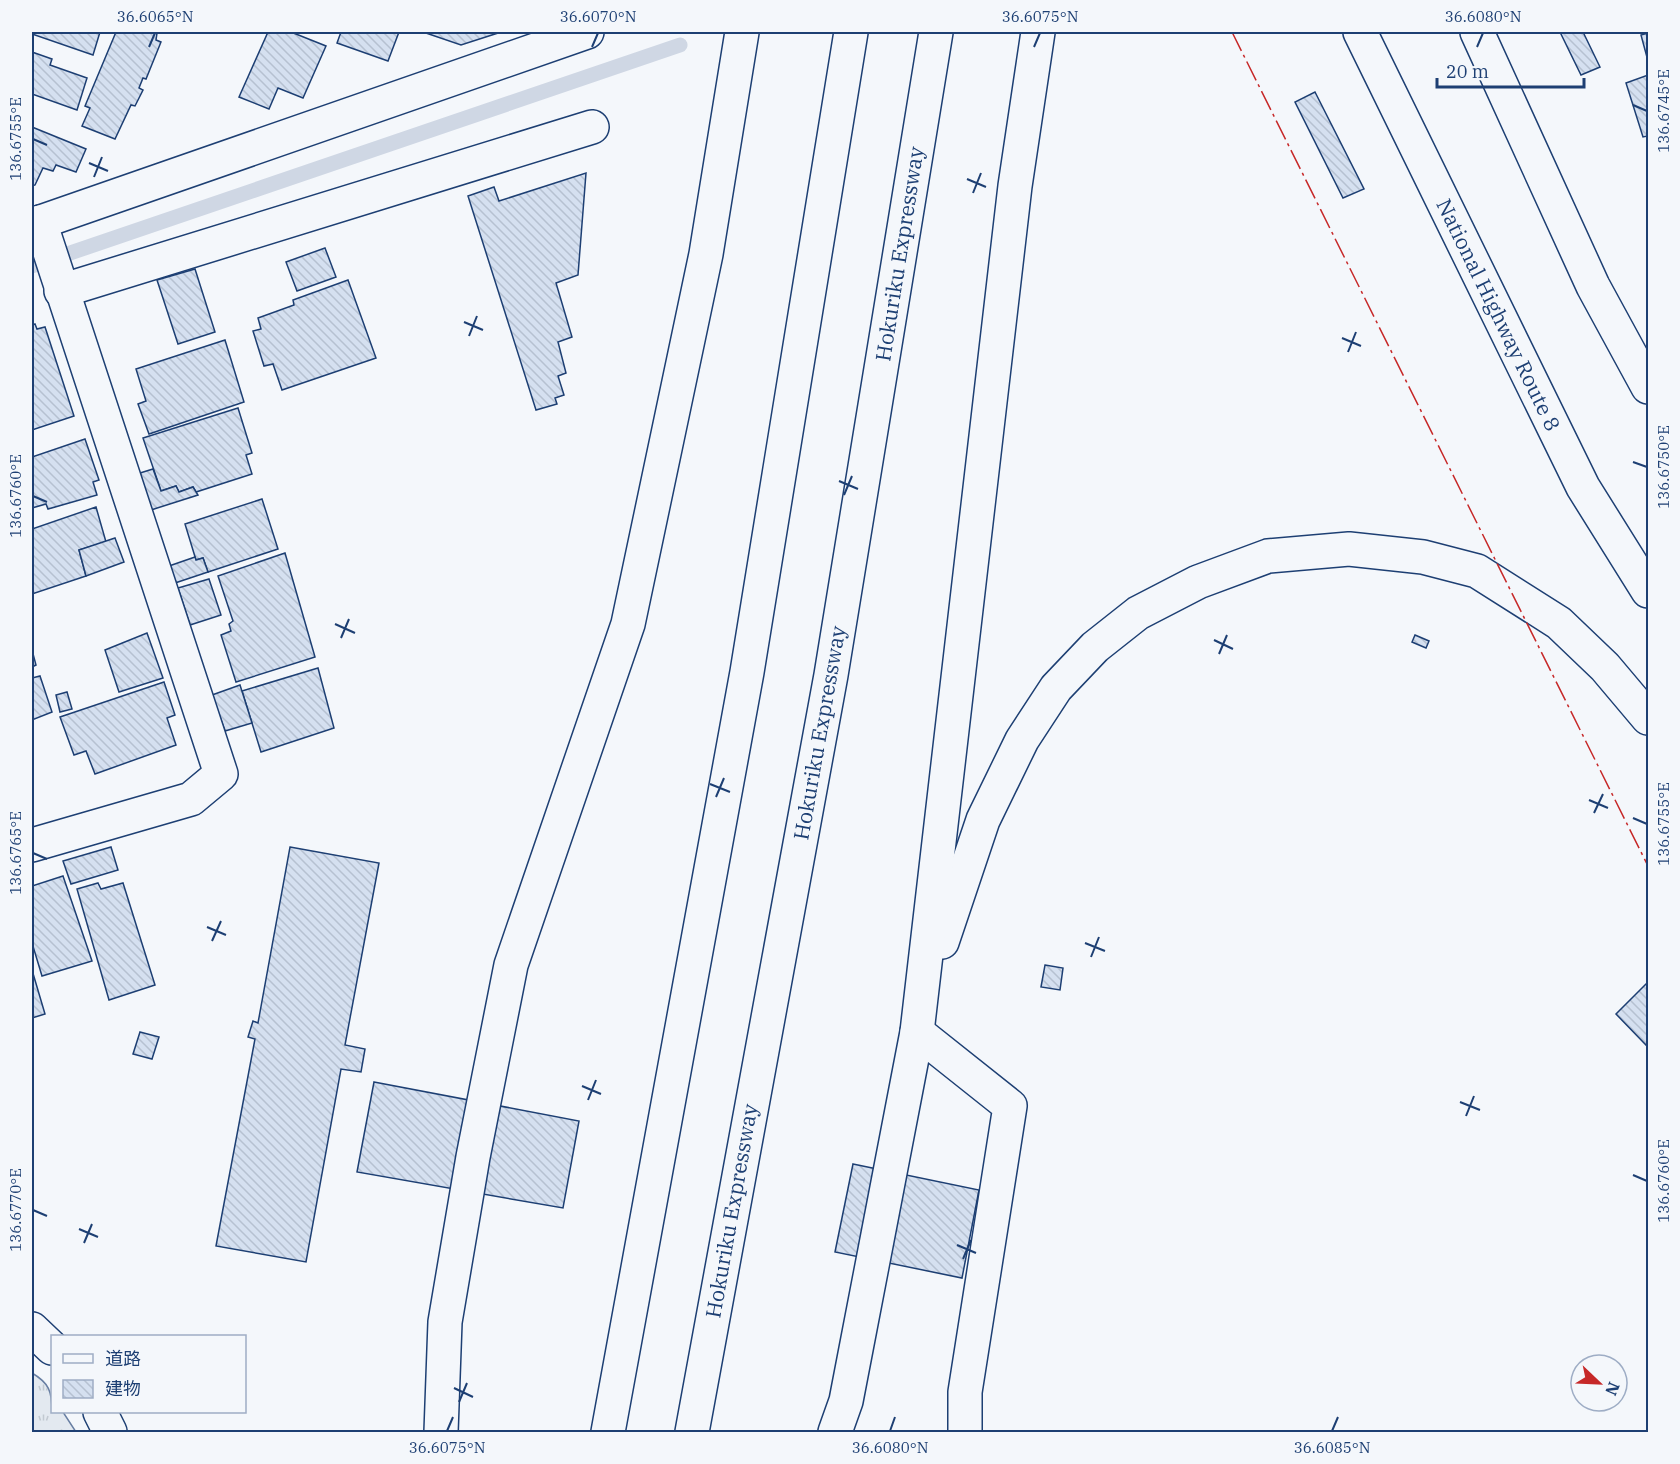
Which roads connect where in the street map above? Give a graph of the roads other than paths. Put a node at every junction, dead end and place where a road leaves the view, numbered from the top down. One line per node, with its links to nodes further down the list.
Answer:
1 (587, 32): 9 (main road)
2 (742, 32): 20 (main road)
3 (851, 32): 21 (main road)
4 (936, 32): 22 (main road, Hokuriku Expressway)
5 (1038, 32): 15 (main road)
6 (1360, 32): 12 (main road, National Highway Route 8)
7 (1477, 32): 11 (main road)
8 (592, 127): 10 (main road)
9 (39, 228): 10 (main road)
10 (60, 286): 14 (main road)
11 (1648, 387)
12 (1648, 591)
13 (1648, 718): 15 (main road)
14 (32, 845)
15 (916, 1032): 23 (main road); 24 (main road)
16 (32, 1329): 17 (main road)
17 (51, 1347)
18 (100, 1413): 19 (main road)
19 (110, 1432)
20 (441, 1432)
21 (608, 1432)
22 (692, 1432)
23 (836, 1432)
24 (965, 1432)

